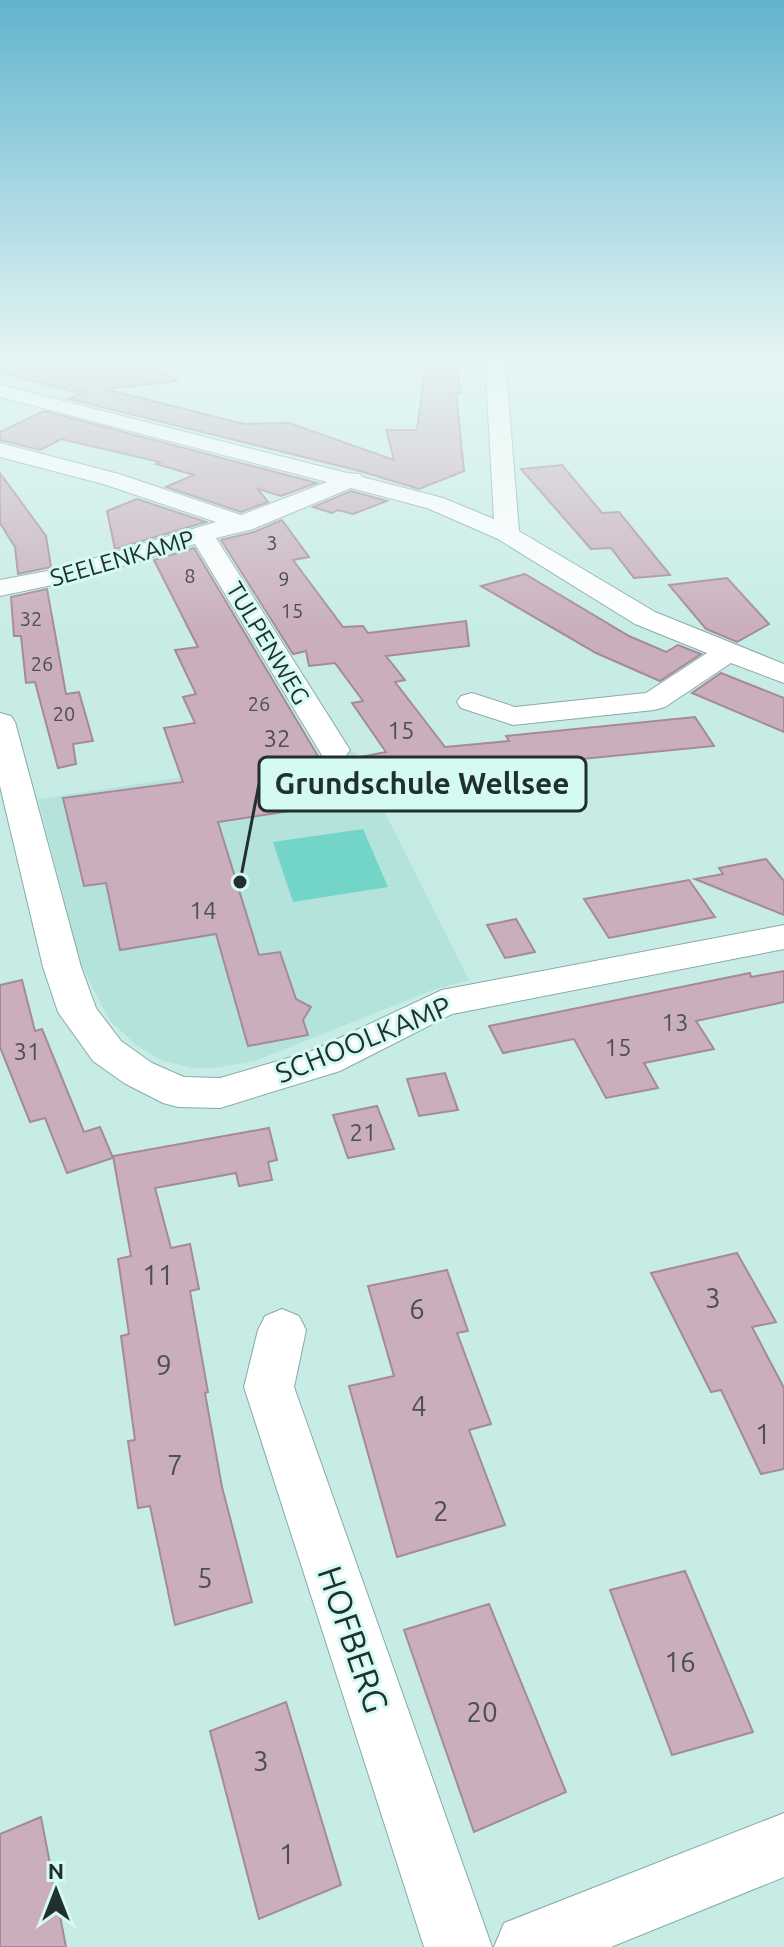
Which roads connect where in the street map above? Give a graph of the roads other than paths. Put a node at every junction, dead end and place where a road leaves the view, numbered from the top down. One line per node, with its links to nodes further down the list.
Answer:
1 (231, 449): 4 (street)
2 (501, 449): 6 (street)
3 (0, 450): 5 (street, SEELENKAMP)
4 (352, 479): 5 (street, SEELENKAMP); 6 (street)
5 (244, 524): 7 (street, SEELENKAMP)
6 (507, 534): 9 (street)
7 (202, 535): 8 (street, SEELENKAMP); 13 (street, TULPENWEG)
8 (0, 588)
9 (728, 652): 10 (street); 11 (street)
10 (784, 674)
11 (472, 702)
12 (0, 722): 14 (street, SCHOOLKAMP)
13 (334, 750)
14 (784, 937)
15 (282, 1330): 17 (street, HOFBERG)
16 (784, 1845): 18 (street)
17 (458, 1947)
18 (528, 1947)

